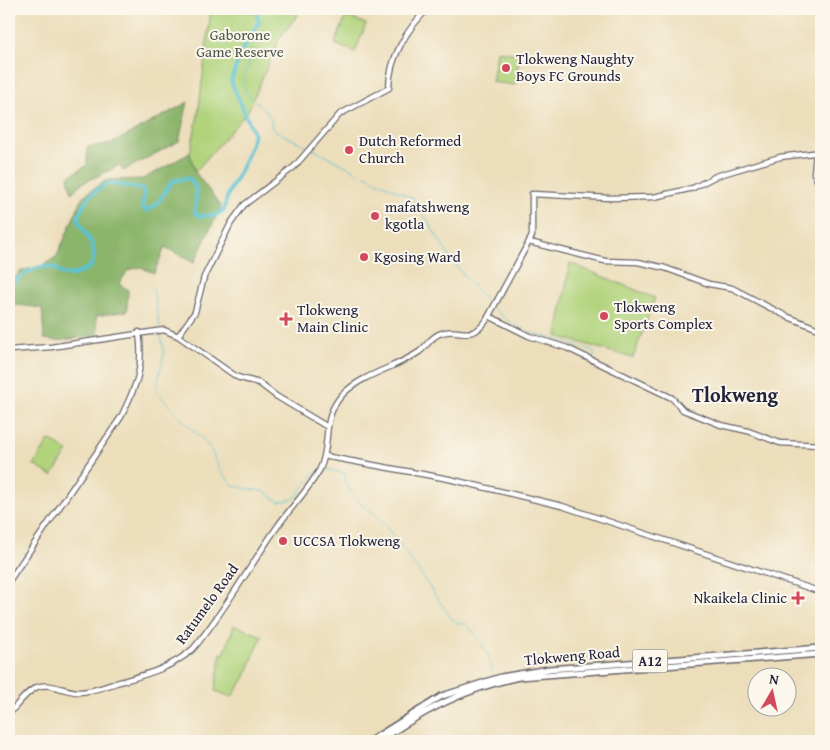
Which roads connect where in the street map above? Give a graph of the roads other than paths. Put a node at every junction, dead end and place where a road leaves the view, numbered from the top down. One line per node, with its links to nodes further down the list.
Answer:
1 (428, 9): 9 (street)
2 (821, 152): 3 (street)
3 (816, 154): 4 (street); 5 (street, Ratumelo Road)
4 (821, 188)
5 (529, 242): 6 (street, Ratumelo Road); 7 (street)
6 (490, 316): 11 (street, Ratumelo Road); 14 (street)
7 (821, 330)
8 (139, 332): 9 (street); 10 (street); 16 (street)
9 (178, 336): 12 (street)
10 (9, 350)
11 (328, 419): 12 (street); 13 (street, Ratumelo Road)
12 (320, 422): 13 (street)
13 (326, 426): 15 (street, Ratumelo Road)
14 (821, 445)
15 (324, 456): 17 (street); 20 (street, Ratumelo Road)
16 (9, 581)
17 (821, 592)
18 (821, 648): 21 (main road, Tlokweng Road / A12)
19 (821, 654): 22 (main road, Tlokweng Road / A12)
20 (9, 714)
21 (370, 741)
22 (379, 741)

